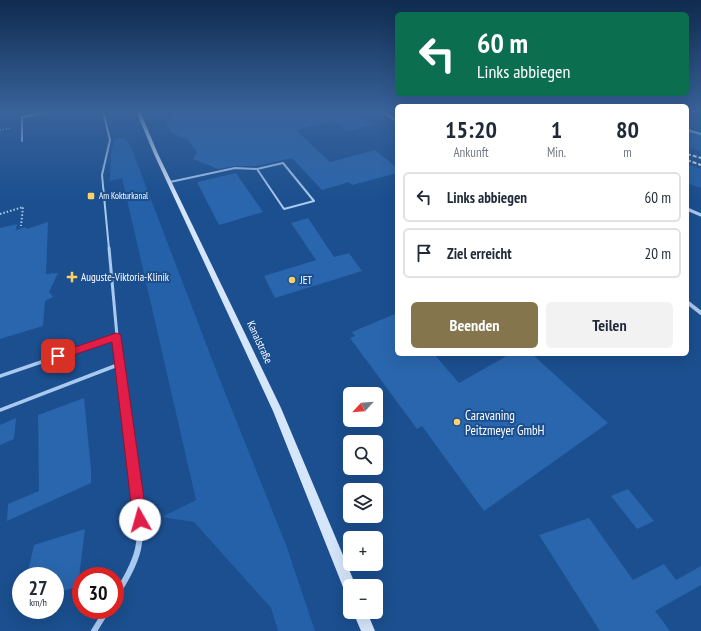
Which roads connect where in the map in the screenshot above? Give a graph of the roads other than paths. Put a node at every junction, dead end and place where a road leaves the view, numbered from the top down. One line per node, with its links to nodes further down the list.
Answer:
1 (110, 140): 9 (lane)
2 (151, 140): 4 (main road, Kanalstraße)
3 (256, 169): 3 (lane); 4 (lane)
4 (170, 182): 13 (main road, Kanalstraße)
5 (689, 210): 6 (street)
6 (701, 215)
7 (689, 304): 8 (street)
8 (701, 313)
9 (116, 337): 10 (lane); 11 (lane)
10 (120, 364): 12 (lane); 14 (street)
11 (0, 376)
12 (0, 410)
13 (347, 579)
14 (124, 582)
15 (101, 619): 17 (street)
16 (363, 619): 18 (main road)
17 (94, 631)
18 (368, 631)

